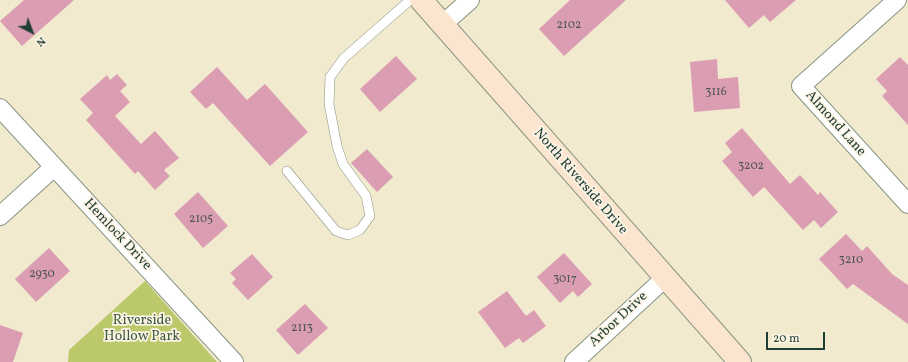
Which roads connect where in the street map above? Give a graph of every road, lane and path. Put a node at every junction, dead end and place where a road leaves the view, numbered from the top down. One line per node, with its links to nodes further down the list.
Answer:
1 (410, 0): 8 (lane)
2 (421, 0): 5 (street, North Riverside Drive)
3 (470, 0): 5 (street)
4 (897, 0): 9 (street, Almond Lane)
5 (442, 25): 11 (street, North Riverside Drive)
6 (0, 108): 7 (street, Hemlock Drive)
7 (54, 167): 10 (street); 12 (street, Hemlock Drive)
8 (287, 171)
9 (908, 204)
10 (0, 216)
11 (665, 278): 13 (street, Arbor Drive); 14 (street, North Riverside Drive)
12 (234, 362)
13 (574, 362)
14 (740, 362)

